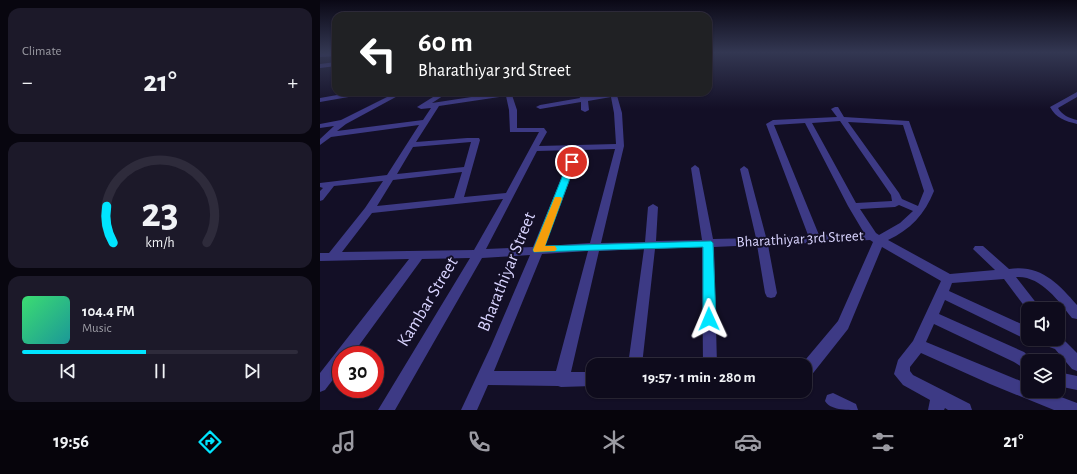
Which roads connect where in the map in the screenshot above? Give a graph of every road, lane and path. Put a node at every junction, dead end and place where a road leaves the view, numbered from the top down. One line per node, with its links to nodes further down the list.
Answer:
1 (1077, 94): 20 (street)
2 (343, 96): 10 (street)
3 (394, 96): 18 (street)
4 (439, 96): 12 (street)
5 (489, 96): 12 (street)
6 (512, 96): 26 (street, Kambar Street)
7 (582, 96): 11 (street)
8 (603, 96): 11 (street)
9 (614, 96): 24 (street)
10 (320, 100)
11 (584, 100): 13 (street); 15 (street)
12 (436, 105): 19 (street)
13 (540, 107)
14 (835, 109): 16 (street)
15 (585, 110)
16 (842, 119): 17 (street); 35 (street); 39 (street)
17 (807, 120): 36 (street); 41 (street)
18 (343, 122): 21 (street); 22 (street)
19 (425, 122): 22 (street); 23 (street)
20 (1077, 122)
21 (320, 126)
22 (323, 140)
23 (411, 145): 28 (street); 30 (street)
24 (620, 146): 25 (street); 45 (street)
25 (578, 148): 26 (street); 47 (street, Bharathiyar Street)
26 (534, 149): 32 (street, Kambar Street)
27 (695, 168): 43 (street)
28 (468, 169): 30 (street); 34 (street)
29 (744, 169): 42 (street)
30 (390, 177): 31 (street); 38 (street)
31 (323, 185): 33 (street)
32 (510, 195): 34 (street); 48 (street, Kambar Street)
33 (320, 198)
34 (458, 200): 38 (street)
35 (898, 201): 36 (street); 39 (street)
36 (852, 206): 40 (street)
37 (653, 207): 44 (street)
38 (369, 210): 51 (street)
39 (919, 210): 40 (street)
40 (876, 237): 41 (street, Bharathiyar 3rd Street); 53 (street, Bharathiyar 3rd Street); 66 (street)
41 (816, 239): 42 (street, Bharathiyar 3rd Street)
42 (762, 241): 43 (street, Bharathiyar 3rd Street); 54 (street)
43 (708, 243): 44 (street, Bharathiyar 3rd Street); 64 (street)
44 (650, 245): 45 (street, Bharathiyar 3rd Street); 63 (street)
45 (595, 247): 47 (street, Bharathiyar 3rd Street); 70 (street)
46 (979, 249): 52 (street)
47 (538, 250): 48 (street, Bharathiyar 3rd Street); 69 (street, Bharathiyar Street)
48 (478, 254): 49 (street, Bharathiyar 3rd Street); 77 (street, Kambar Street)
49 (418, 256): 51 (street, Bharathiyar 3rd Street); 60 (street)
50 (320, 257): 51 (street, Bharathiyar 3rd Street)
51 (332, 257)
52 (1007, 274): 53 (street); 56 (street); 57 (street)
53 (948, 279): 55 (street)
54 (771, 293)
55 (942, 294): 58 (street); 59 (street)
56 (1029, 302)
57 (1077, 314)
58 (931, 316): 61 (street); 65 (street)
59 (1021, 331)
60 (350, 346)
61 (918, 346): 76 (street); 81 (street)
62 (1061, 346): 67 (street)
63 (636, 358)
64 (710, 358)
65 (1021, 359)
66 (812, 363)
67 (1077, 364)
68 (332, 369): 74 (street)
69 (484, 378): 70 (street); 78 (street, Bharathiyar Street)
70 (561, 380): 71 (street)
71 (586, 380)
72 (1065, 380): 73 (street)
73 (1077, 383)
74 (320, 385)
75 (833, 401): 79 (street)
76 (938, 404): 80 (street)
77 (386, 410)
78 (469, 410)
79 (850, 410)
80 (964, 410)
81 (1074, 410)

